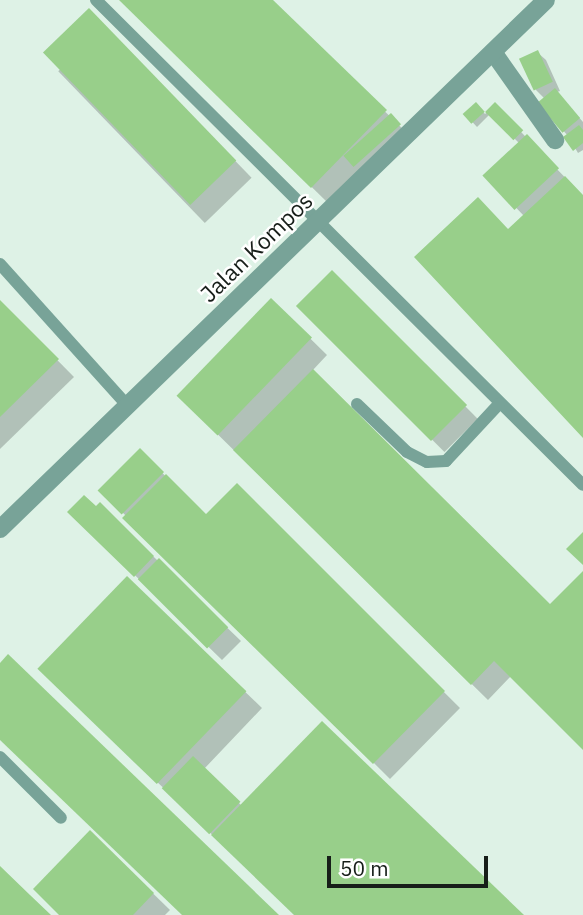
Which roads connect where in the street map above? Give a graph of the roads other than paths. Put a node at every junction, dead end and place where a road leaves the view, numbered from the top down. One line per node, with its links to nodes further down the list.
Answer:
1 (96, 0): 5 (lane)
2 (546, 0): 3 (street, Jalan Kompos)
3 (493, 52): 4 (street); 5 (street, Jalan Kompos)
4 (555, 140)
5 (316, 222): 8 (lane); 9 (street, Jalan Kompos)
6 (0, 264): 9 (lane)
7 (357, 404): 8 (lane)
8 (499, 404): 10 (lane)
9 (128, 405): 11 (street, Jalan Kompos)
10 (583, 485)
11 (0, 529)
12 (0, 757): 13 (lane)
13 (61, 818)

